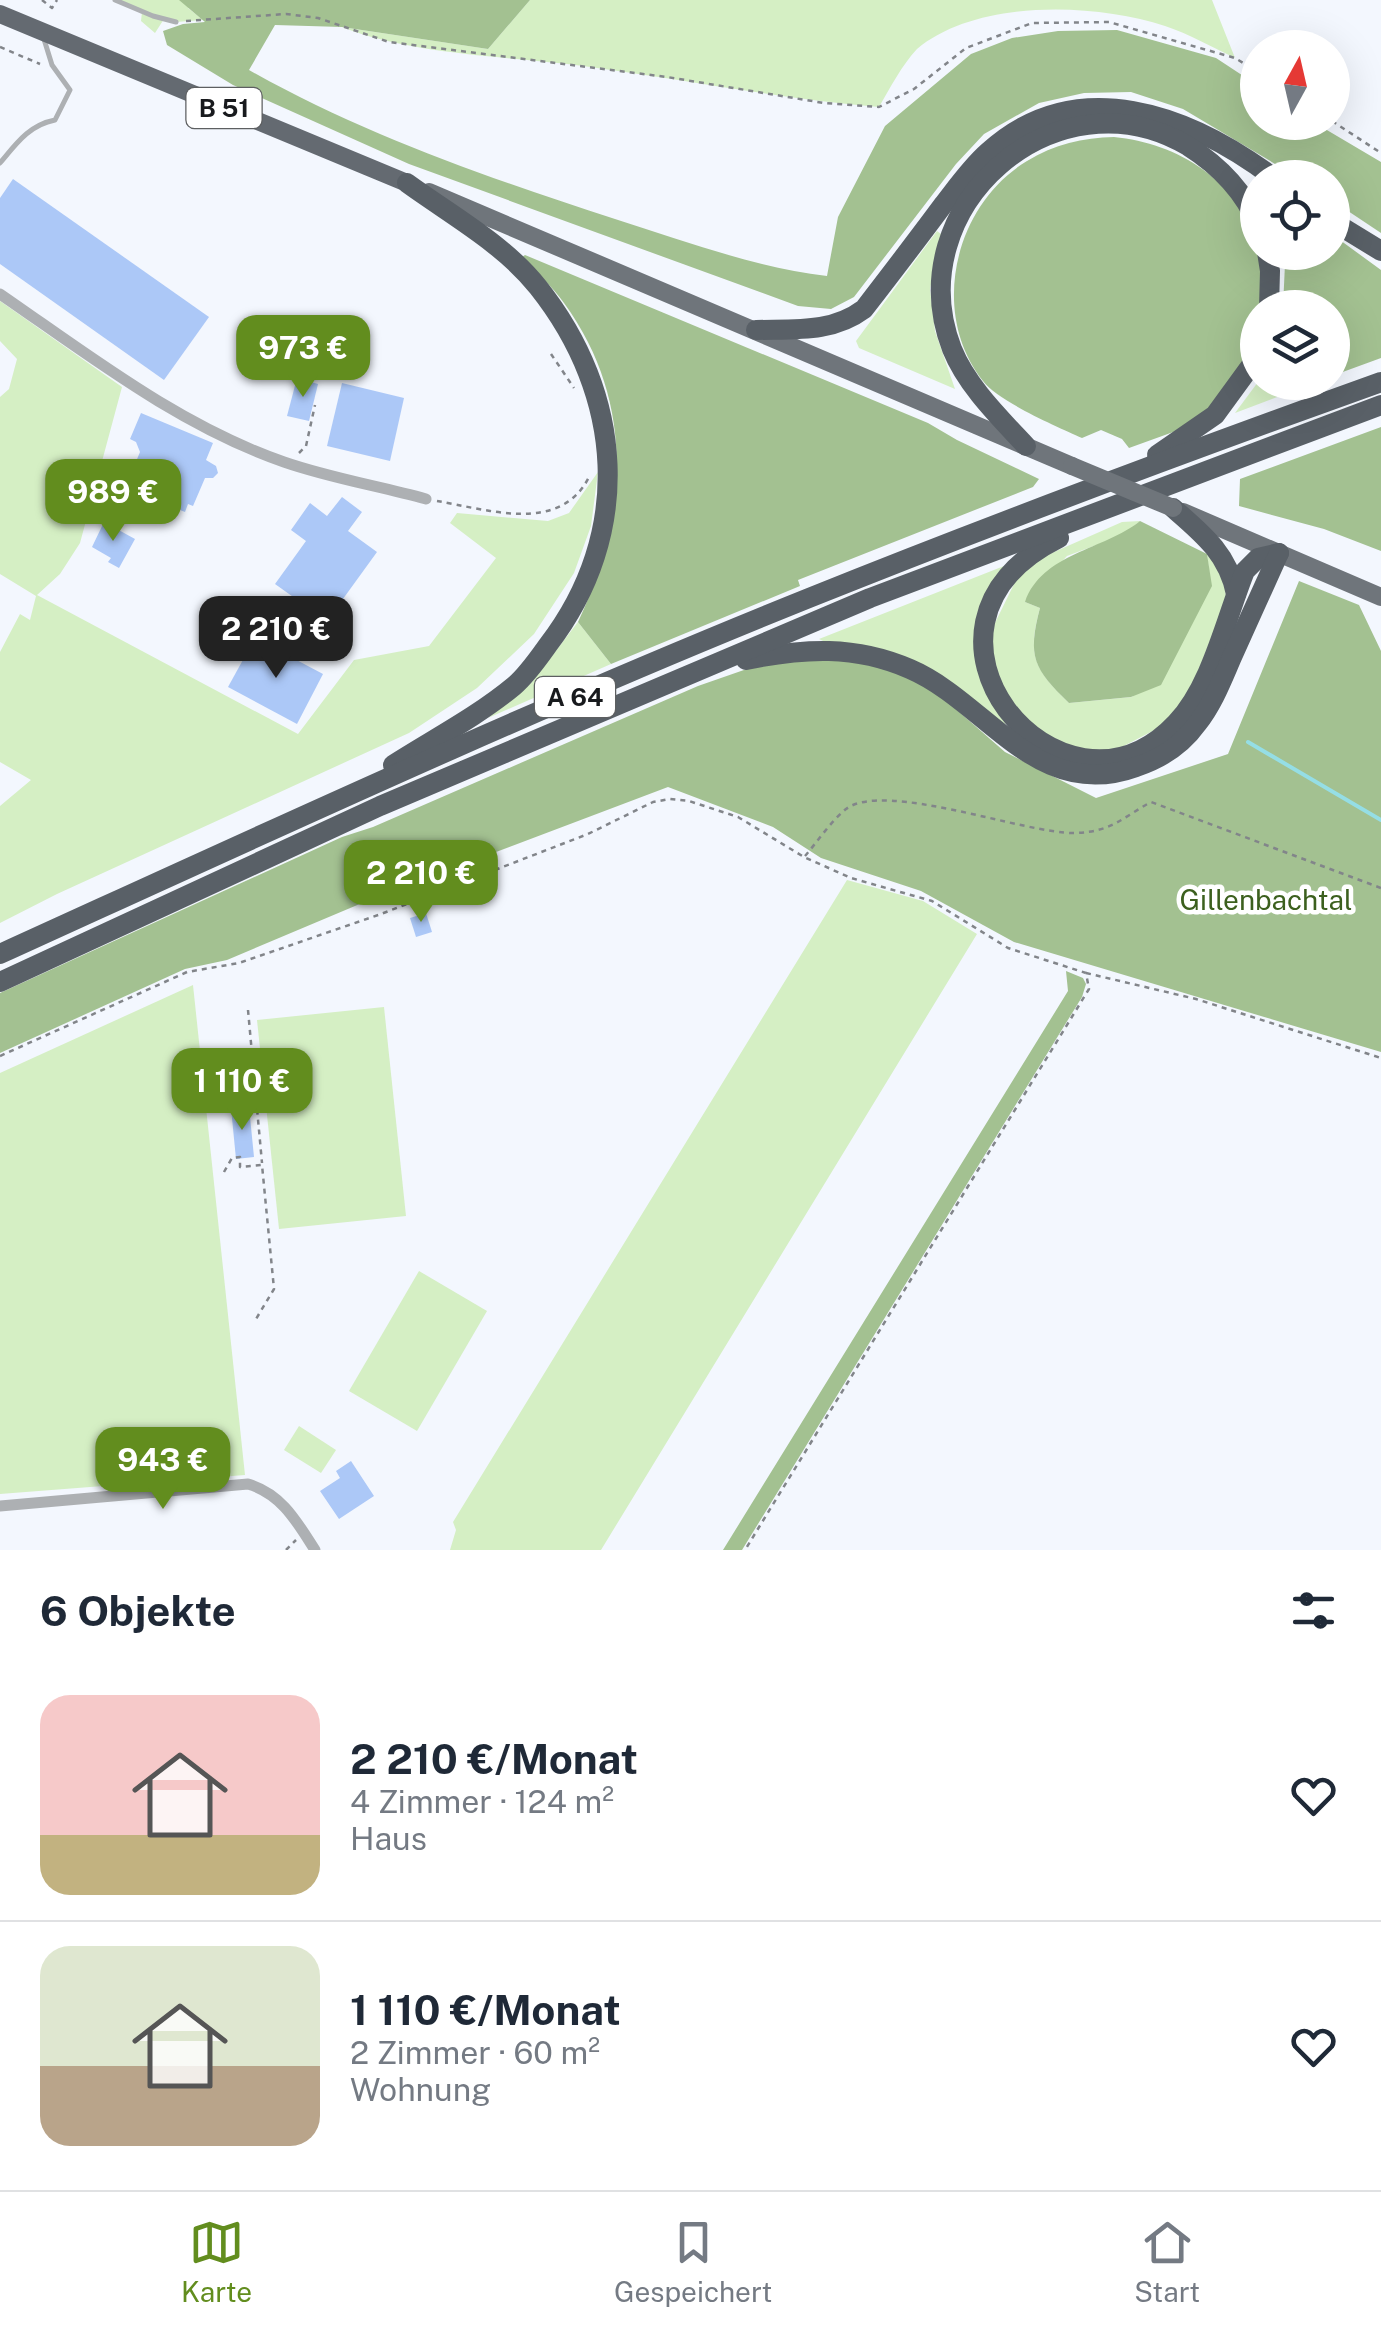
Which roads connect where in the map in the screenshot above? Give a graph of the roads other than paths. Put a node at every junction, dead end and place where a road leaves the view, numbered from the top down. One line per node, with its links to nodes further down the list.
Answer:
1 (114, 0): 3 (lane)
2 (0, 14): 4 (highway, B 51)
3 (176, 22)
4 (42, 32): 6 (lane); 7 (highway, B 51)
5 (1247, 160): 12 (highway)
6 (0, 164)
7 (407, 183): 12 (main road, B 51); 25 (highway)
8 (1240, 194): 16 (highway)
9 (1350, 231): 10 (highway)
10 (1381, 251)
11 (0, 294): 19 (street)
12 (756, 330): 16 (main road, B 51)
13 (1240, 381): 17 (highway)
14 (1381, 382): 17 (highway, A 64)
15 (1381, 405): 18 (highway, A 64)
16 (1026, 446): 20 (main road, B 51, bridge)
17 (1132, 472): 25 (highway, A 64)
18 (1168, 484): 22 (highway); 24 (highway, A 64)
19 (426, 499)
20 (1173, 508): 21 (main road, B 51); 22 (highway)
21 (1278, 553): 22 (highway); 23 (main road, B 51); 24 (highway)
22 (1236, 594)
23 (1381, 597)
24 (696, 671): 27 (highway, A 64)
25 (345, 796): 26 (highway, A 64)
26 (0, 954)
27 (0, 982)
28 (0, 1506): 29 (street)
29 (315, 1550)

